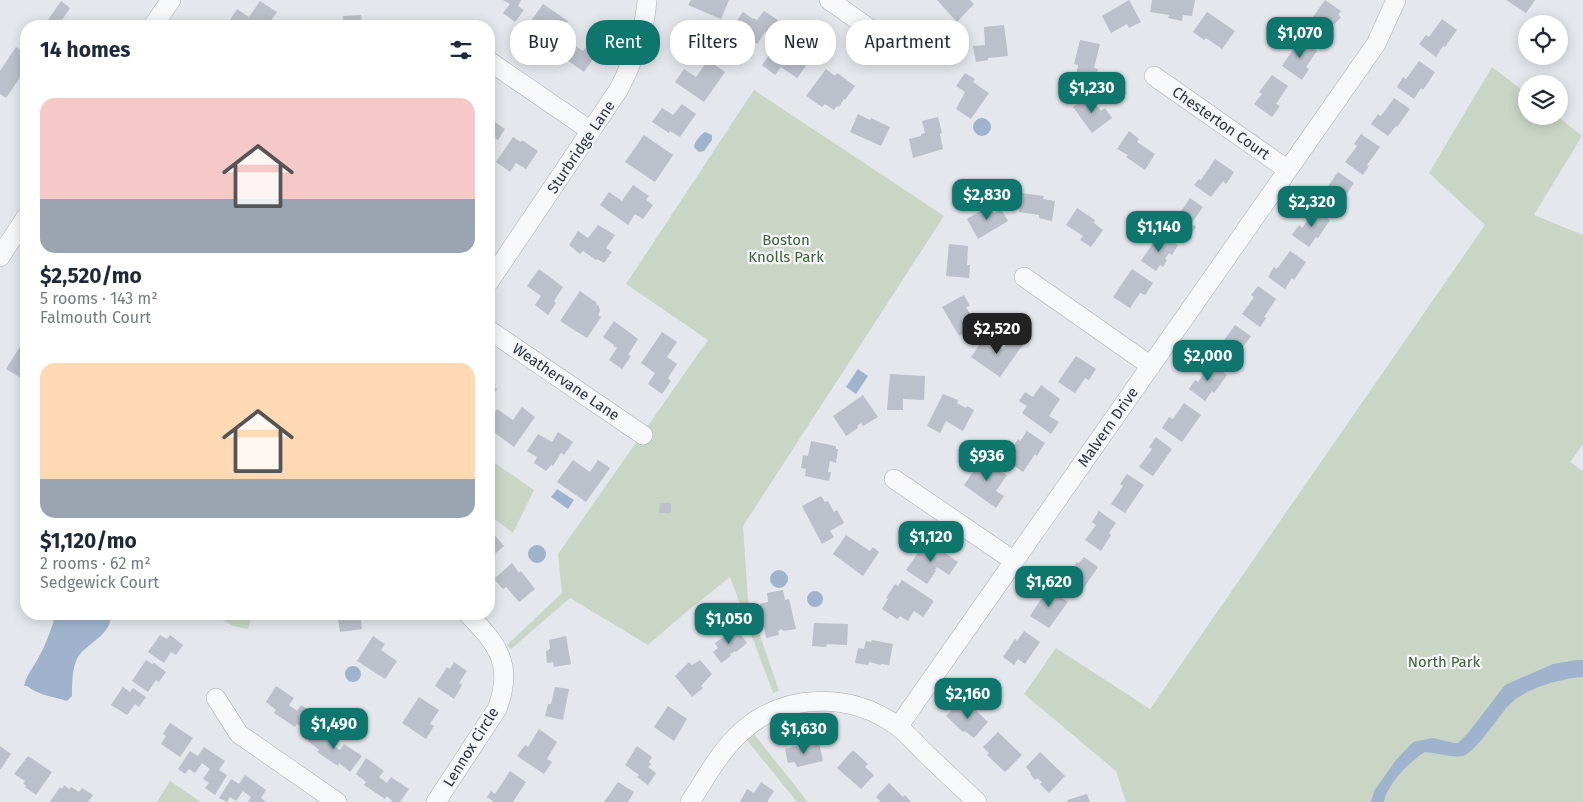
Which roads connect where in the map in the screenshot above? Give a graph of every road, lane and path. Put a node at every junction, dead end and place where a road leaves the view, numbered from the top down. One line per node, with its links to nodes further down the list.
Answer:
1 (171, 0): 5 (street)
2 (647, 0): 9 (street, Sturbridge Lane)
3 (829, 0): 6 (street)
4 (1396, 0): 10 (street, Malvern Drive)
5 (157, 20)
6 (858, 20)
7 (495, 65): 9 (street)
8 (1154, 76): 10 (street, Chesterton Court)
9 (591, 131): 13 (street, Sturbridge Lane)
10 (1288, 170): 16 (street, Malvern Drive)
11 (20, 226): 12 (street)
12 (0, 257)
13 (495, 273)
14 (1024, 277): 16 (street)
15 (495, 334): 17 (street, Weathervane Lane)
16 (1150, 366): 19 (street, Malvern Drive)
17 (643, 434)
18 (894, 479): 19 (street)
19 (1014, 561): 22 (street, Malvern Drive)
20 (474, 620): 24 (street, Lennox Circle)
21 (216, 698): 23 (street)
22 (898, 727): 25 (street); 26 (street)
23 (337, 802)
24 (436, 802)
25 (690, 802)
26 (977, 802)

